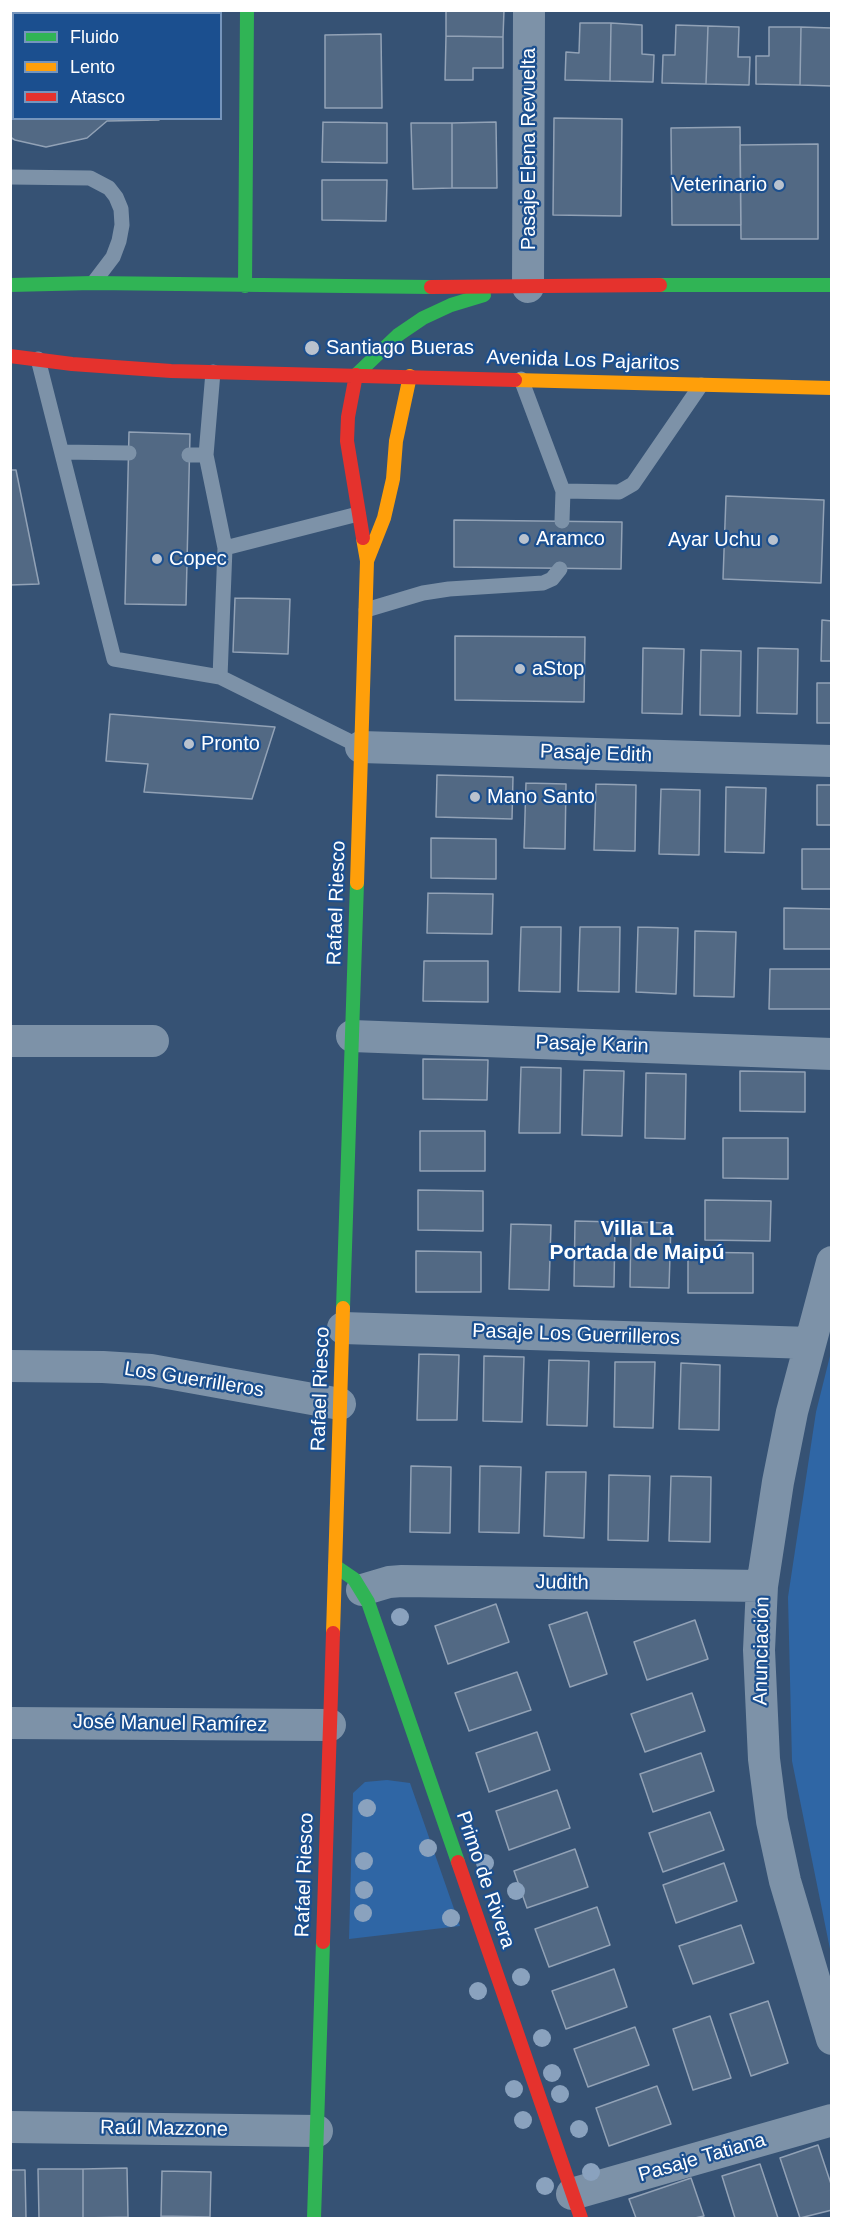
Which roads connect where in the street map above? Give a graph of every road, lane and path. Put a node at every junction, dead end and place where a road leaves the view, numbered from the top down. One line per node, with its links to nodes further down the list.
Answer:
1 (247, 10): 7 (main road)
2 (529, 10): 8 (street, Pasaje Elena Revuelta)
3 (10, 177): 4 (lane)
4 (93, 283): 5 (main road); 7 (main road)
5 (10, 285)
6 (831, 285): 8 (main road)
7 (245, 286): 8 (main road)
8 (521, 287): 12 (main road)
9 (10, 356): 10 (main road, Avenida Los Pajaritos)
10 (38, 359): 11 (main road, Avenida Los Pajaritos); 17 (lane)
11 (213, 372): 12 (main road, Avenida Los Pajaritos); 20 (lane)
12 (356, 375): 13 (main road, Avenida Los Pajaritos); 22 (main road, Rafael Riesco)
13 (410, 376): 14 (main road, Avenida Los Pajaritos); 25 (main road, Rafael Riesco)
14 (521, 379): 15 (main road, Avenida Los Pajaritos); 21 (lane)
15 (702, 384): 16 (main road, Avenida Los Pajaritos); 21 (lane)
16 (831, 388)
17 (62, 452): 18 (lane); 28 (lane)
18 (129, 453)
19 (189, 455): 20 (lane)
20 (206, 455): 24 (lane)
21 (563, 491): 23 (lane)
22 (357, 514): 24 (lane); 25 (main road, Rafael Riesco)
23 (562, 521)
24 (225, 548): 28 (lane)
25 (367, 561): 27 (main road, Rafael Riesco)
26 (560, 568): 27 (lane)
27 (366, 610): 29 (main road, Rafael Riesco)
28 (220, 677): 29 (lane)
29 (361, 747): 30 (street, Pasaje Edith); 31 (main road, Rafael Riesco)
30 (831, 761)
31 (352, 1036): 34 (street, Pasaje Karin); 36 (main road, Rafael Riesco)
32 (10, 1041): 33 (street)
33 (153, 1041)
34 (831, 1054)
35 (831, 1262): 37 (street, Anunciación)
36 (343, 1328): 37 (street, Pasaje Los Guerrilleros); 39 (main road, Rafael Riesco)
37 (810, 1343): 41 (street, Anunciación)
38 (10, 1366): 39 (street, Los Guerrilleros)
39 (340, 1404): 40 (main road, Rafael Riesco)
40 (334, 1566): 42 (main road, Primo de Rivera); 44 (main road, Rafael Riesco)
41 (762, 1586): 42 (street, Judith); 45 (street, Anunciación)
42 (362, 1590): 49 (main road, Primo de Rivera)
43 (10, 1723): 44 (street, José Manuel Ramírez)
44 (330, 1725): 48 (main road, Rafael Riesco)
45 (831, 2039)
46 (831, 2120): 49 (street, Pasaje Tatiana)
47 (10, 2127): 48 (street, Raúl Mazzone)
48 (316, 2131): 50 (main road, Rafael Riesco)
49 (576, 2206)
50 (314, 2218)

